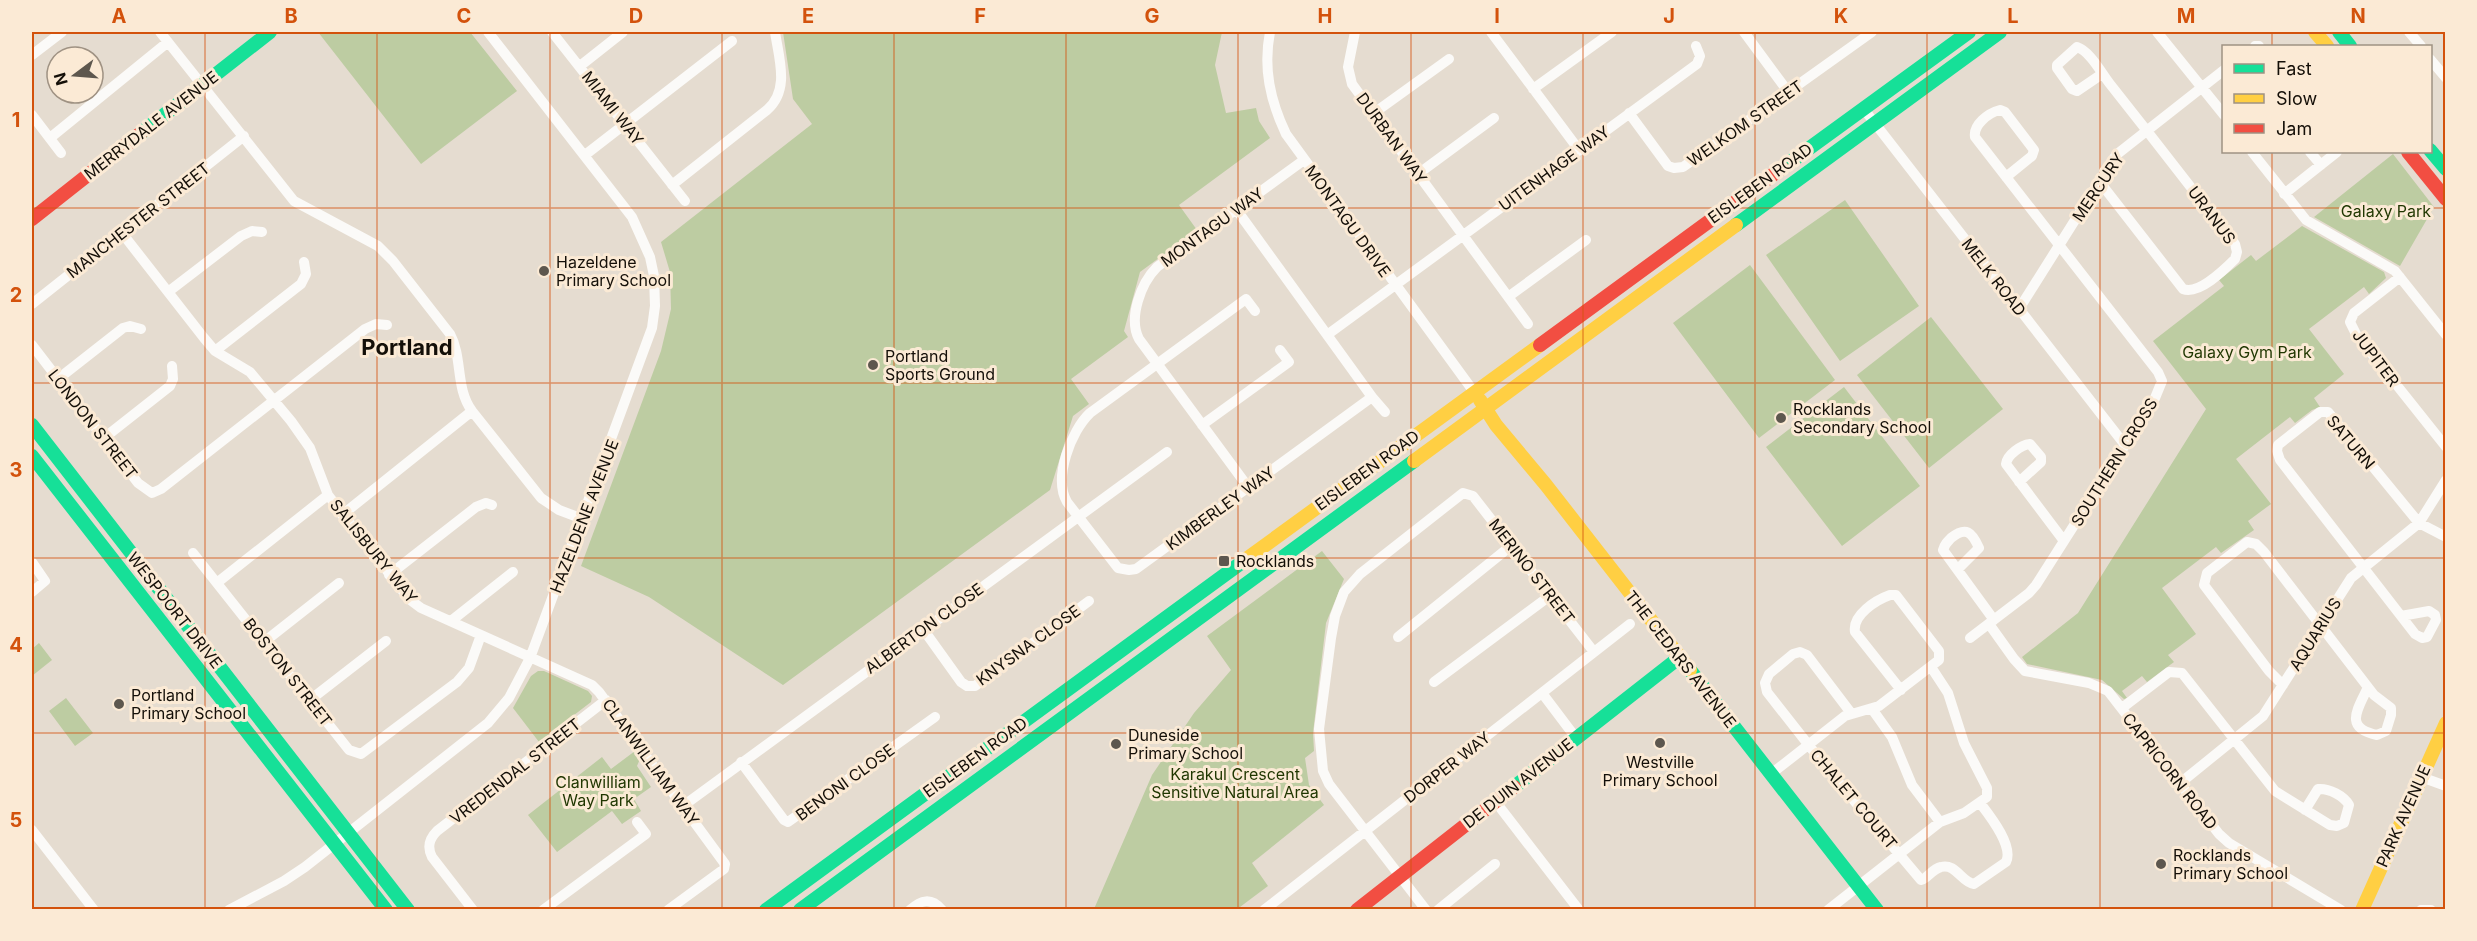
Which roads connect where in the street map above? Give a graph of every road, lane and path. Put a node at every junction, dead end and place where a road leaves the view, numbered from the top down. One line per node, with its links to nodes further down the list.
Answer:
1 (62, 32): 26 (street)
2 (160, 32): 21 (street)
3 (270, 32): 33 (main road, MERRYDALE AVENUE)
4 (488, 32): 55 (street, HAZELDENE AVENUE)
5 (552, 32): 29 (street, MIAMI WAY)
6 (623, 32): 29 (street)
7 (775, 32): 62 (street)
8 (1270, 32): 56 (street, MONTAGU DRIVE)
9 (1355, 32): 38 (street, DURBAN WAY)
10 (1491, 32): 35 (street)
11 (1612, 32): 35 (street)
12 (1744, 32): 36 (street)
13 (1872, 32): 36 (street, WELKOM STREET)
14 (1969, 32): 37 (main road, EISLEBEN ROAD)
15 (2000, 32): 44 (main road, EISLEBEN ROAD)
16 (2158, 32): 34 (street)
17 (2315, 32): 22 (main road)
18 (2339, 32): 23 (main road)
19 (2409, 32): 24 (street)
20 (732, 41): 43 (street)
21 (168, 42): 33 (street); 47 (street)
22 (2326, 45)
23 (2349, 45)
24 (2420, 45)
25 (1696, 46): 39 (street, UITENHAGE WAY)
26 (32, 56)
27 (1449, 59): 38 (street)
28 (2432, 61): 32 (street)
29 (580, 66): 43 (street, MIAMI WAY)
30 (2222, 71): 34 (street, MERCURY)
31 (2102, 74): 45 (street)
32 (2445, 78)
33 (203, 85): 46 (street); 67 (main road, MERRYDALE AVENUE)
34 (2201, 87): 40 (street); 45 (street, MERCURY)
35 (1533, 89): 48 (street)
36 (1789, 93): 39 (street, WELKOM STREET)
37 (1863, 108): 44 (street, MELK ROAD); 92 (main road, EISLEBEN ROAD)
38 (1374, 113): 59 (street, DURBAN WAY)
39 (1629, 113): 48 (street, UITENHAGE WAY)
40 (2222, 114)
41 (32, 115): 47 (street)
42 (1494, 118): 59 (street)
43 (626, 124): 55 (street); 62 (street, MIAMI WAY)
44 (1875, 124): 79 (street, MELK ROAD); 95 (main road, EISLEBEN ROAD)
45 (2146, 130): 61 (street, MERCURY); 61 (street, URANUS)
46 (244, 136): 69 (street, MANCHESTER STREET); 96 (street)
47 (50, 138): 49 (street)
48 (1579, 150): 70 (street, UITENHAGE WAY)
49 (61, 153)
50 (2253, 153): 63 (street)
51 (2311, 153): 57 (street)
52 (2336, 153): 57 (street)
53 (2409, 153): 64 (main road)
54 (2432, 153): 58 (main road)
55 (585, 155): 112 (street, HAZELDENE AVENUE)
56 (1304, 160): 66 (street, MONTAGU WAY); 75 (street, MONTAGU DRIVE)
57 (2321, 165): 63 (street)
58 (2445, 169)
59 (1418, 174): 70 (street, DURBAN WAY)
60 (2006, 177): 60 (street); 72 (street)
61 (2099, 181): 72 (street, MERCURY)
62 (672, 185): 65 (street, MIAMI WAY)
63 (2284, 194): 74 (street)
64 (2445, 199)
65 (685, 201)
66 (1236, 209): 84 (street); 89 (street, MONTAGU WAY)
67 (32, 219)
68 (262, 232): 76 (street)
69 (122, 233): 76 (street, SALISBURY WAY); 78 (street, MANCHESTER STREET)
70 (1463, 236): 75 (street, UITENHAGE WAY); 77 (street, DURBAN WAY)
71 (1586, 240): 77 (street)
72 (2059, 245): 79 (street, MERCURY); 101 (street, SOUTHERN CROSS)
73 (304, 262): 88 (street)
74 (2400, 277): 85 (street); 102 (street, JUPITER)
75 (1395, 284): 84 (street, UITENHAGE WAY); 92 (street, MONTAGU DRIVE)
76 (168, 292): 88 (street, SALISBURY WAY)
77 (1508, 297): 81 (street, DURBAN WAY)
78 (32, 304)
79 (2019, 309): 101 (street, MELK ROAD)
80 (1256, 311): 89 (street)
81 (1528, 324)
82 (387, 325): 94 (street)
83 (141, 329): 91 (street)
84 (1327, 335): 93 (street)
85 (2445, 335)
86 (32, 345): 91 (street, LONDON STREET)
87 (1280, 350): 99 (street)
88 (215, 351): 94 (street, SALISBURY WAY)
89 (1157, 363): 99 (street, MONTAGU WAY); 111 (street)
90 (172, 366): 100 (street)
91 (58, 379): 100 (street, LONDON STREET)
92 (1474, 392): 95 (main road, THE CEDARS AVENUE); 184 (main road, EISLEBEN ROAD)
93 (1372, 397): 97 (street); 107 (street, KIMBERLEY WAY)
94 (274, 401): 100 (street, LONDON STREET); 108 (street, SALISBURY WAY)
95 (1486, 408): 140 (main road, THE CEDARS AVENUE); 185 (main road, EISLEBEN ROAD)
96 (472, 411): 110 (street); 112 (street)
97 (1385, 412)
98 (32, 425): 171 (main road, WESPOORT DRIVE)
99 (1202, 425): 107 (street, MONTAGU WAY)
100 (104, 438)
101 (2125, 445): 115 (street, SOUTHERN CROSS)
102 (2445, 447)
103 (1167, 452): 111 (street, ALBERTON CLOSE)
104 (32, 456): 172 (main road, WESPOORT DRIVE)
105 (2445, 480): 113 (street, AQUARIUS)
106 (2019, 482): 115 (street)
107 (1248, 487): 111 (street, KIMBERLEY WAY)
108 (328, 495): 110 (street, SALISBURY WAY); 123 (street)
109 (492, 505): 122 (street)
110 (342, 515): 122 (street, SALISBURY WAY)
111 (1077, 516): 133 (street, ALBERTON CLOSE)
112 (583, 519): 141 (street, HAZELDENE AVENUE)
113 (2419, 523): 114 (street); 119 (street, AQUARIUS); 119 (street, SATURN)
114 (2445, 537)
115 (2064, 541): 130 (street, SOUTHERN CROSS)
116 (1512, 545): 126 (street, MERINO STREET); 135 (street); 170 (street, MERINO STREET)
117 (194, 553): 123 (street, BOSTON STREET)
118 (32, 562): 125 (street)
119 (2363, 568): 128 (street); 132 (street, AQUARIUS)
120 (1958, 569): 130 (street, CAPRICORN ROAD)
121 (513, 572): 129 (street)
122 (389, 575): 129 (street, SALISBURY WAY)
123 (218, 582): 138 (street, BOSTON STREET)
124 (339, 583): 138 (street)
125 (32, 592)
126 (1551, 595): 139 (street, MERINO STREET); 143 (street)
127 (1089, 601): 133 (street, KNYSNA CLOSE)
128 (2401, 616)
129 (451, 621): 134 (street, SALISBURY WAY)
130 (1991, 622): 136 (street, SOUTHERN CROSS); 150 (street, CAPRICORN ROAD)
131 (1630, 624): 139 (street, DORPER WAY)
132 (2321, 626): 144 (street, AQUARIUS); 144 (street); 145 (street)
133 (923, 629): 158 (street, ALBERTON CLOSE)
134 (481, 635): 141 (street, SALISBURY WAY); 148 (street, BOSTON STREET)
135 (1398, 637)
136 (1970, 638)
137 (386, 641): 148 (street)
138 (264, 642): 148 (street, BOSTON STREET)
139 (1594, 652): 147 (street, DORPER WAY)
140 (1680, 657): 155 (main road, DE DUIN AVENUE); 159 (main road, THE CEDARS AVENUE)
141 (530, 658): 149 (street, CLANWILLIAM WAY); 171 (street, HAZELDENE AVENUE)
142 (1931, 667): 146 (street); 146 (street); 164 (street)
143 (1434, 682)
144 (2283, 686): 156 (street, AQUARIUS)
145 (2368, 687)
146 (1901, 690): 151 (street)
147 (1542, 693): 155 (street); 170 (street, DORPER WAY)
148 (310, 700)
149 (606, 700): 165 (street, CLANWILLIAM WAY); 181 (street, VREDENDAL STREET)
150 (2122, 708): 156 (street, CAPRICORN ROAD); 161 (street, CAPRICORN ROAD)
151 (1872, 709): 152 (street); 168 (street)
152 (1851, 713): 157 (street); 157 (street, CHALET COURT)
153 (935, 717): 158 (street, BENONI CLOSE)
154 (2445, 723): 160 (main road, PARK AVENUE)
155 (1576, 738): 163 (main road, DE DUIN AVENUE)
156 (2235, 739): 161 (street, AQUARIUS); 166 (street)
157 (1809, 744): 159 (street); 173 (street, CHALET COURT)
158 (741, 762): 165 (street, ALBERTON CLOSE)
159 (1771, 774): 176 (main road, THE CEDARS AVENUE)
160 (2421, 777): 162 (street); 196 (main road, PARK AVENUE)
161 (2179, 784): 195 (street, CAPRICORN ROAD)
162 (2445, 786)
163 (1495, 801): 175 (main road, DE DUIN AVENUE); 192 (street)
164 (1980, 803): 168 (street); 173 (street, CHALET COURT)
165 (683, 806): 183 (street, CLANWILLIAM WAY)
166 (2305, 810)
167 (637, 822): 182 (street)
168 (1941, 822): 173 (street)
169 (32, 830): 177 (street)
170 (1365, 831): 175 (street); 188 (street, DORPER WAY)
171 (347, 833): 172 (street, HAZELDENE AVENUE); 180 (main road, WESPOORT DRIVE)
172 (334, 844): 178 (street, HAZELDENE AVENUE); 179 (main road, WESPOORT DRIVE)
173 (1900, 853): 176 (street)
174 (1495, 864): 191 (street)
175 (1400, 876): 189 (main road, DE DUIN AVENUE); 190 (street)
176 (1858, 885): 193 (street); 194 (main road, THE CEDARS AVENUE)
177 (94, 909)
178 (229, 909)
179 (386, 909)
180 (408, 909)
181 (473, 909)
182 (543, 909)
183 (668, 909)
184 (766, 909)
185 (800, 909)
186 (910, 909): 187 (street)
187 (942, 909)
188 (1264, 909)
189 (1357, 909)
190 (1426, 909)
191 (1438, 909)
192 (1579, 909)
193 (1828, 909)
194 (1877, 909)
195 (2342, 909)
196 (2362, 909)
197 (2421, 909): 198 (street)
198 (2431, 909)

